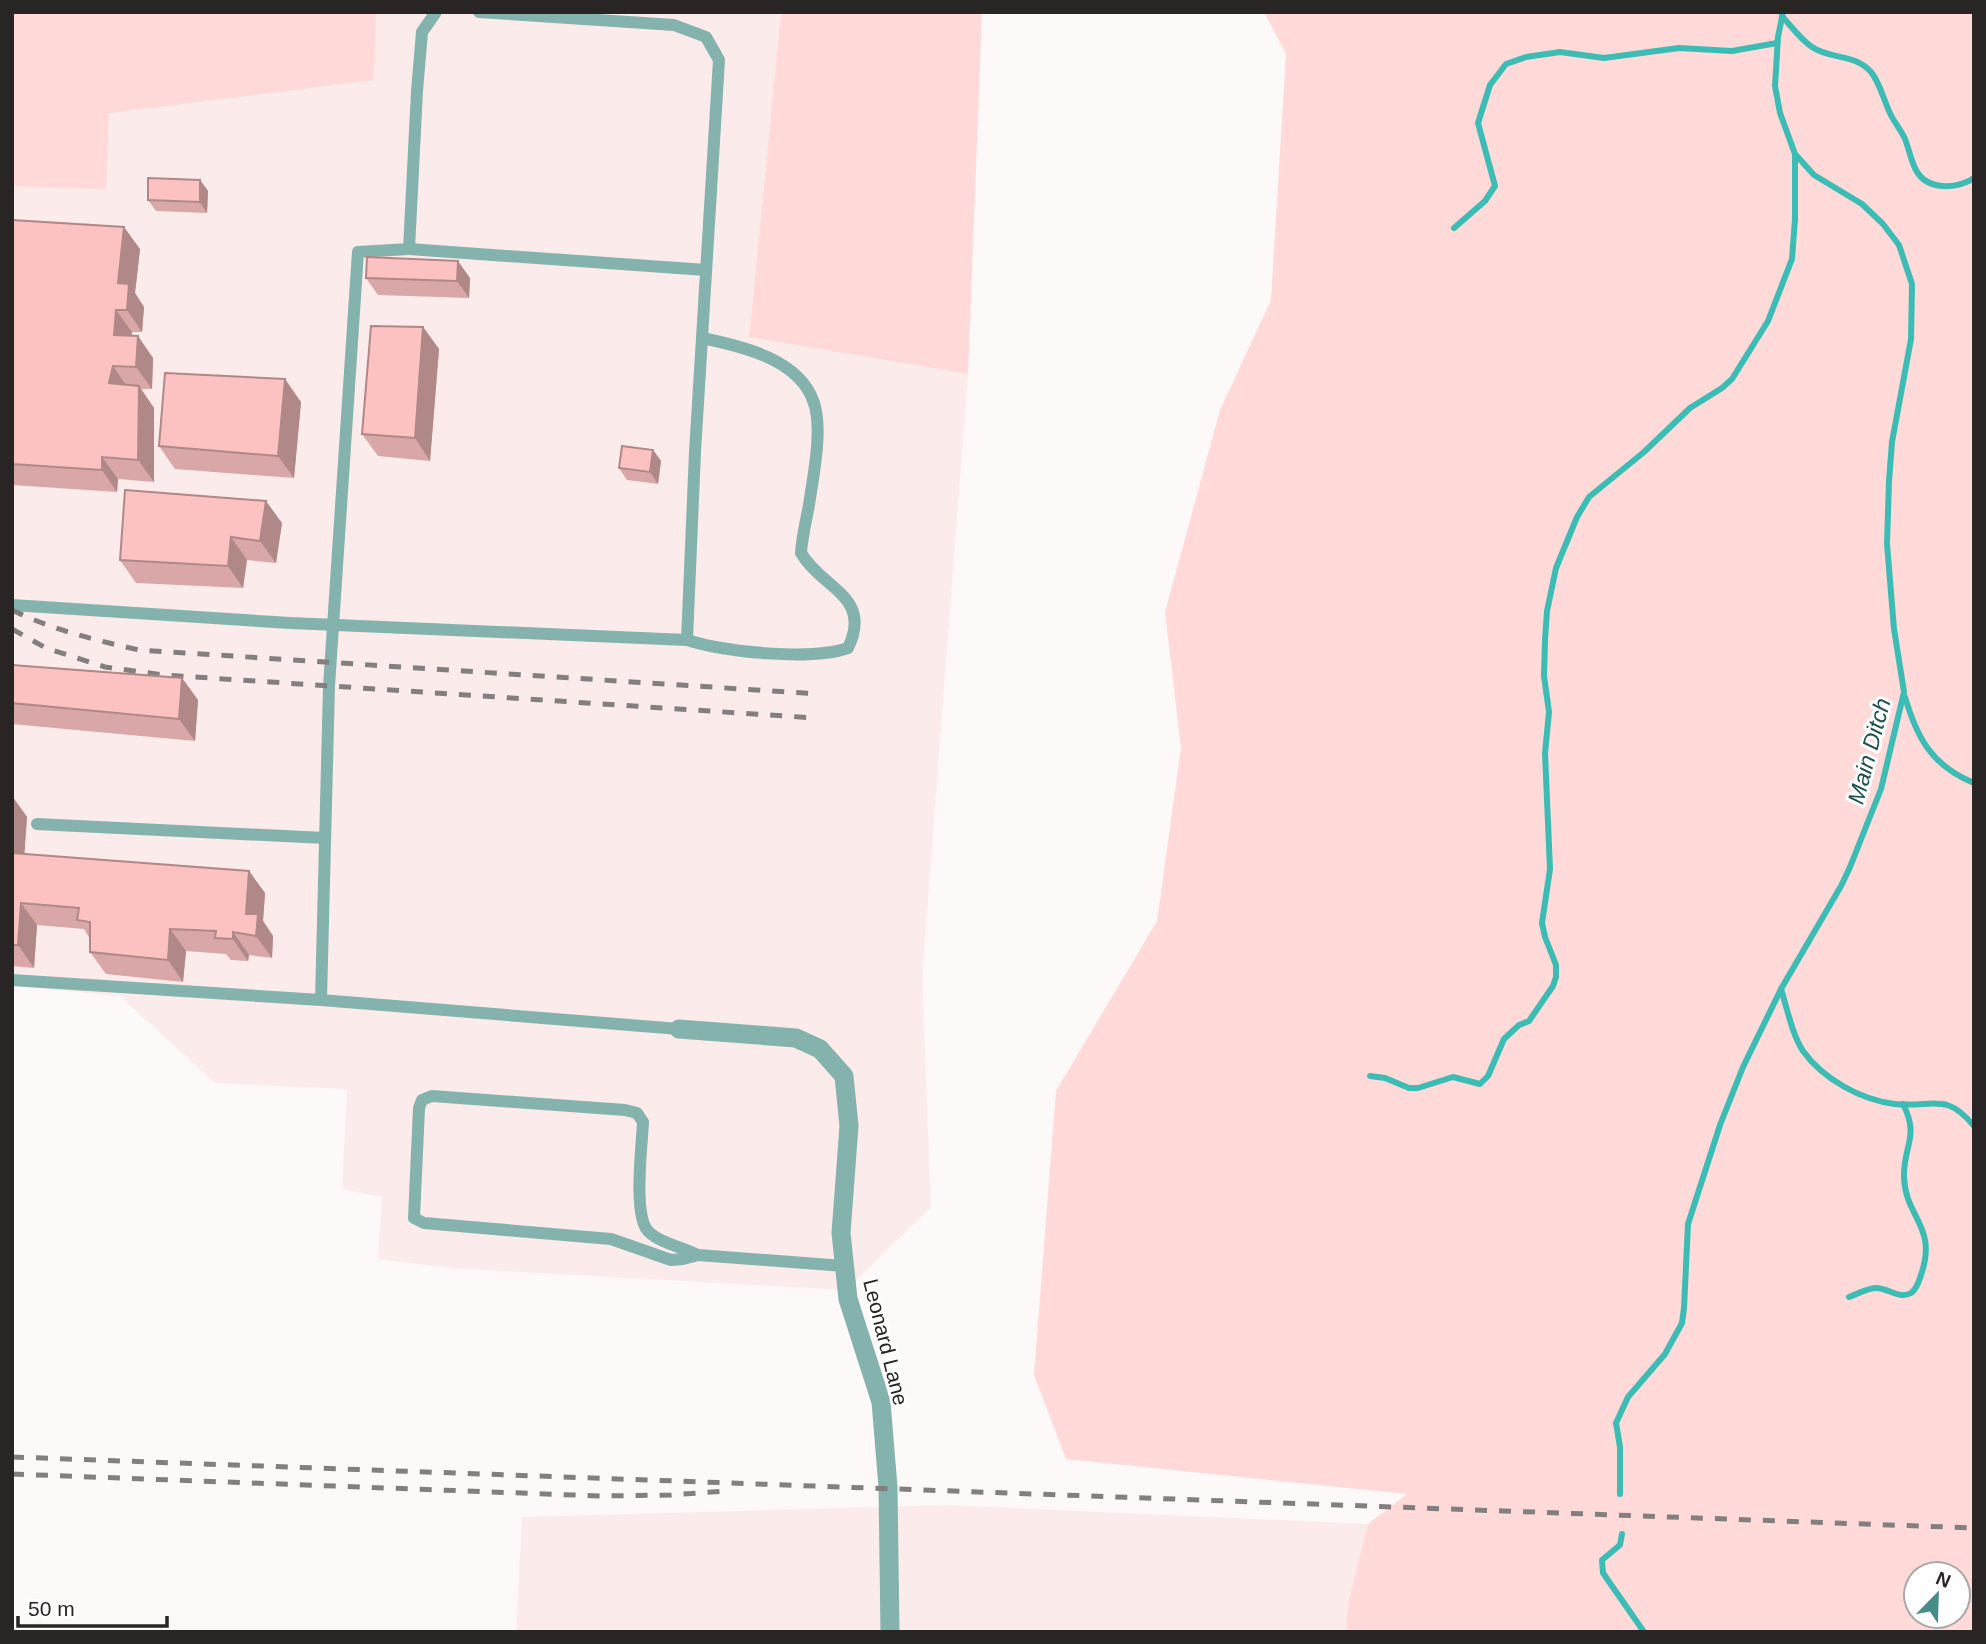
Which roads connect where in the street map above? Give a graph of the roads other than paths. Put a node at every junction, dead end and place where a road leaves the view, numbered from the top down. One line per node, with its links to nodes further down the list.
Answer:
1 (436, 12): 3 (lane)
2 (478, 12): 4 (lane)
3 (409, 249): 4 (lane); 7 (lane)
4 (706, 270): 5 (lane)
5 (702, 338): 8 (lane); 8 (lane)
6 (12, 605): 7 (lane)
7 (332, 625): 8 (lane); 10 (lane)
8 (687, 640)
9 (37, 824): 10 (lane)
10 (325, 838): 12 (lane)
11 (12, 980): 12 (lane)
12 (321, 1000): 13 (lane)
13 (679, 1029): 15 (street, Leonard Lane)
14 (698, 1255): 14 (lane); 15 (lane)
15 (844, 1266): 16 (street, Leonard Lane)
16 (890, 1632)

